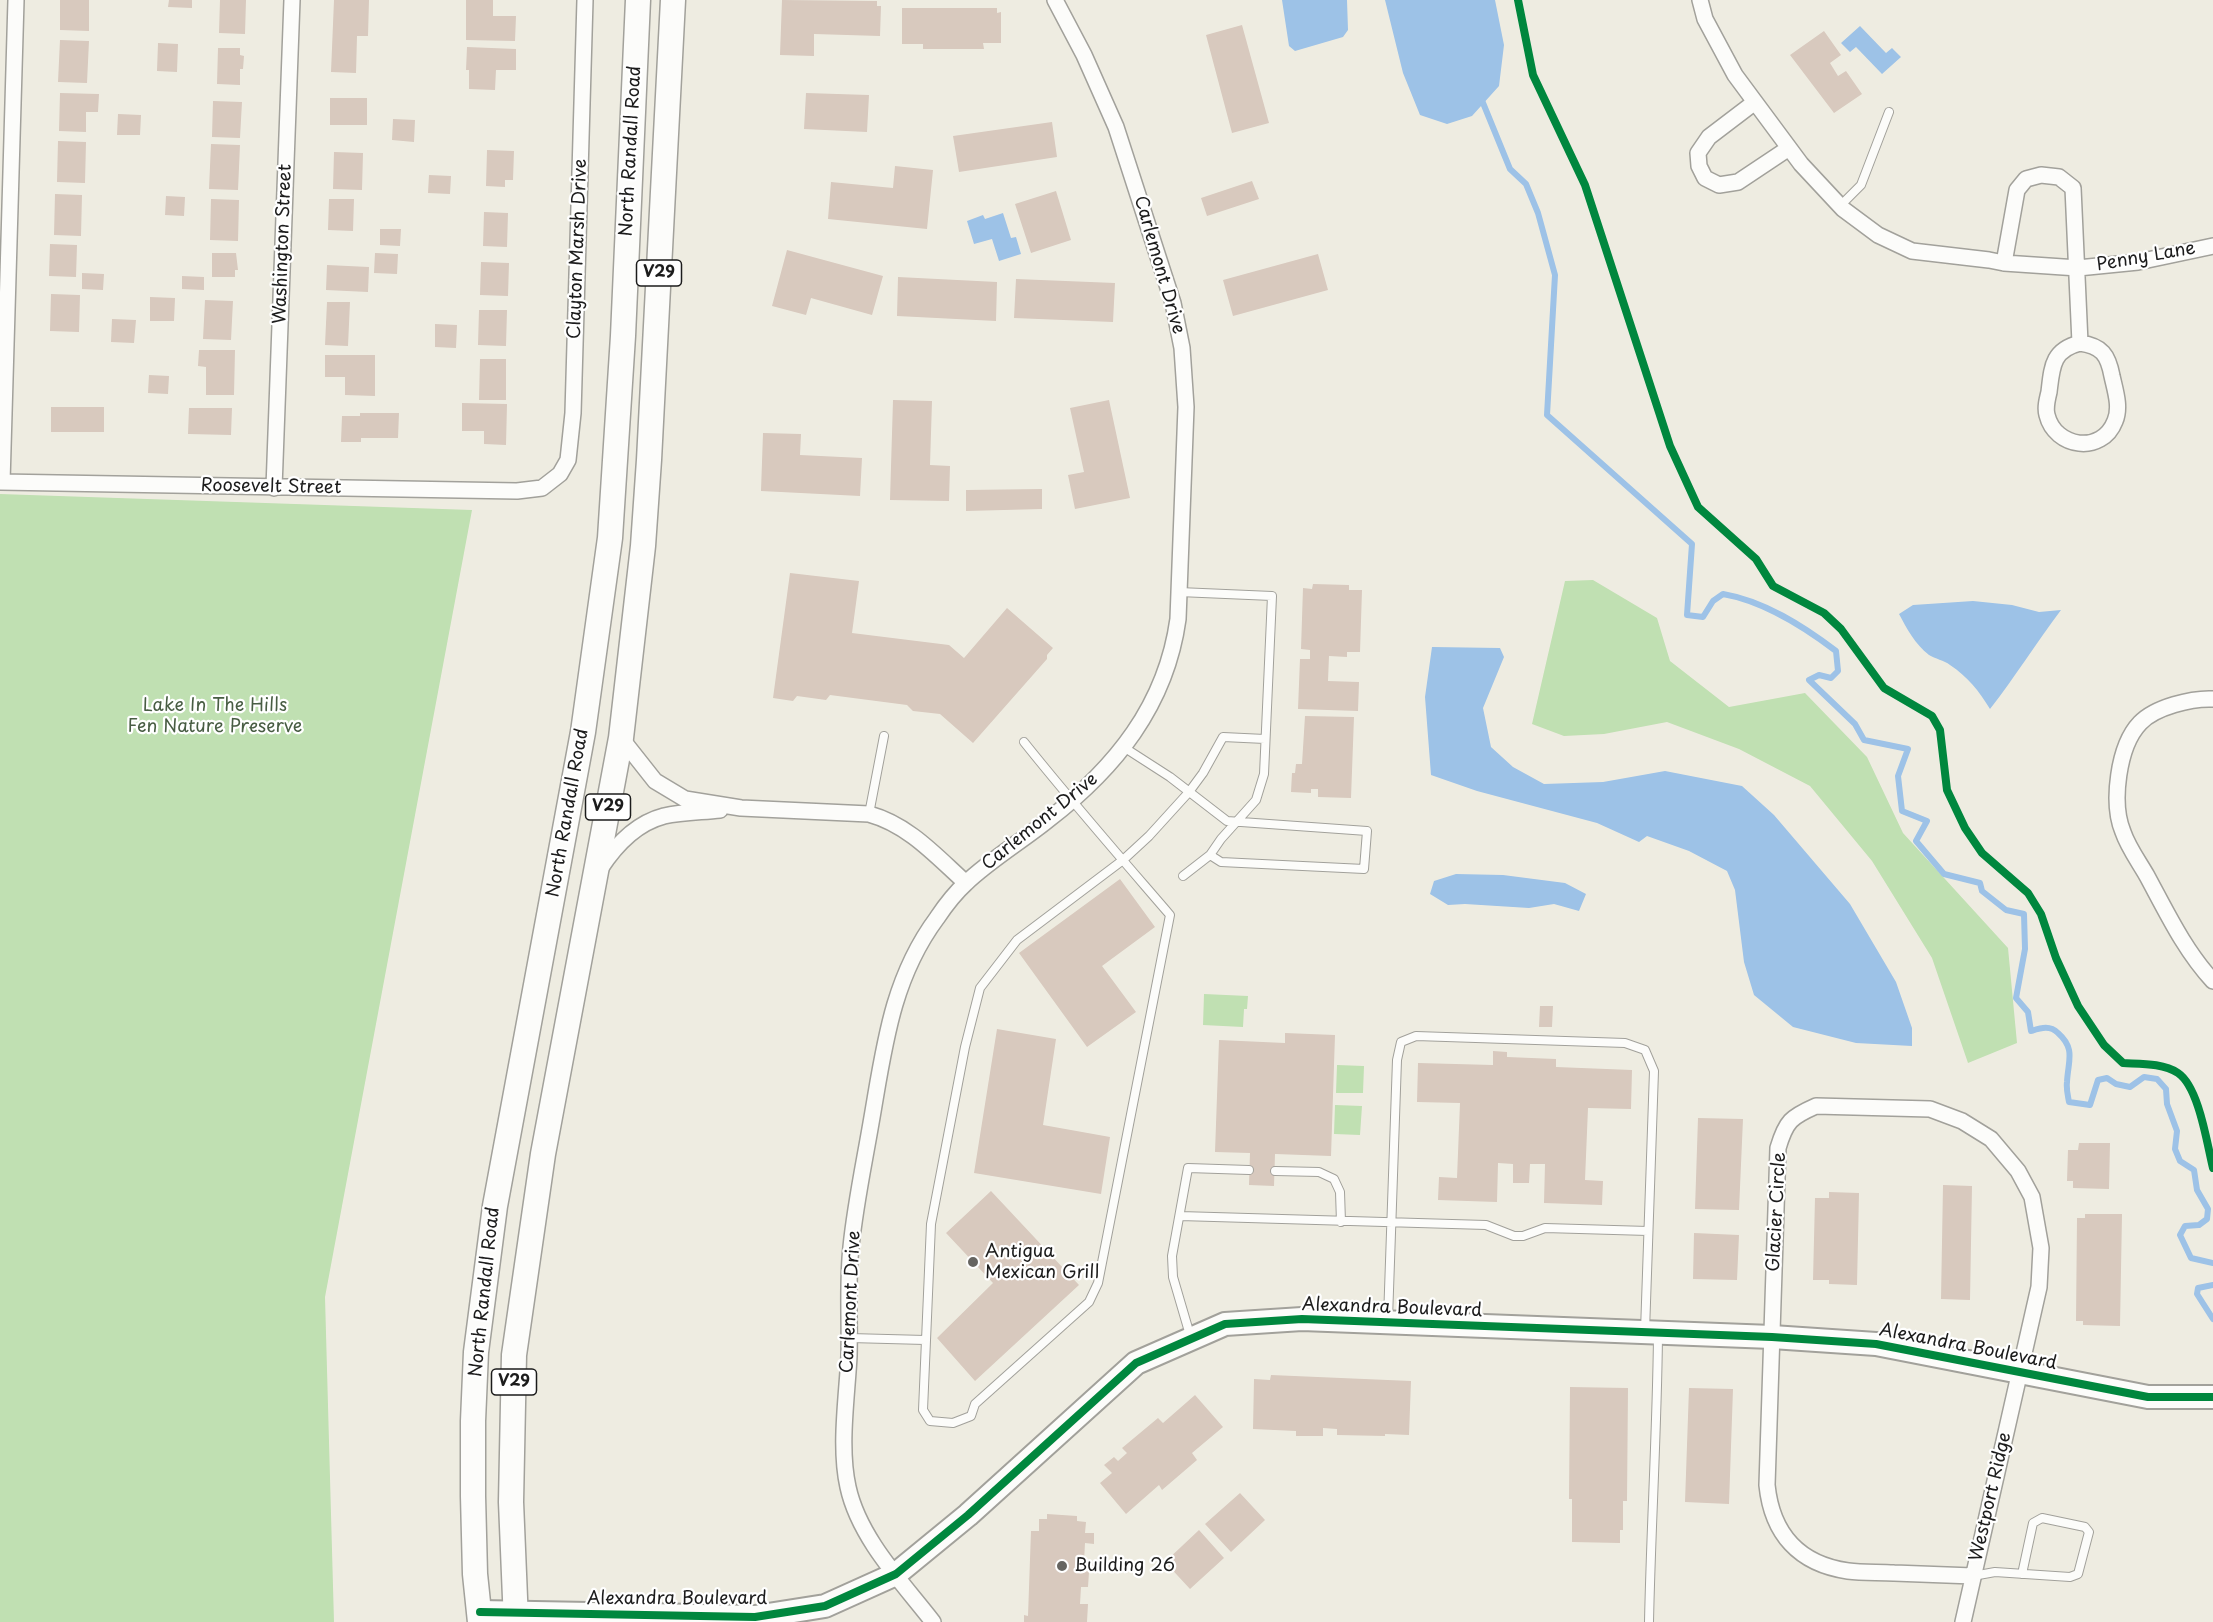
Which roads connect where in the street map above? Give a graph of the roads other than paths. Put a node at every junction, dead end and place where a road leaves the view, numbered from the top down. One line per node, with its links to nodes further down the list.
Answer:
1 (16, 0): 16 (street)
2 (292, 0): 17 (street, Washington Street)
3 (585, 0): 18 (street, Clayton Marsh Drive)
4 (638, 0): 54 (main road, North Randall Road / V29)
5 (673, 0): 22 (main road, North Randall Road / V29)
6 (1055, 0): 19 (street, Carlemont Drive)
7 (1700, 0): 8 (street, Penny Lane)
8 (1755, 102): 10 (street, Penny Lane); 10 (street)
9 (1889, 112): 11 (lane)
10 (1789, 148): 11 (street, Penny Lane)
11 (1840, 206): 13 (street, Penny Lane)
12 (2213, 246): 14 (street, Penny Lane)
13 (2004, 263): 14 (street, Penny Lane); 14 (street, Penny Lane)
14 (2078, 268): 15 (street)
15 (2080, 343): 15 (street)
16 (1, 482): 17 (street, Roosevelt Street)
17 (274, 488): 18 (street, Roosevelt Street)
18 (542, 488)
19 (1179, 592): 23 (lane); 25 (street, Carlemont Drive)
20 (2213, 699): 36 (street)
21 (884, 736): 29 (lane)
22 (621, 738): 28 (street); 34 (main road, North Randall Road / V29)
23 (1265, 740): 26 (lane); 30 (lane)
24 (1024, 742): 27 (lane)
25 (1125, 748): 26 (lane); 27 (street, Carlemont Drive)
26 (1189, 792): 30 (lane); 32 (lane)
27 (1071, 800): 32 (lane); 35 (street, Carlemont Drive)
28 (741, 808): 29 (street); 34 (street)
29 (869, 814): 35 (street)
30 (1236, 822): 31 (lane); 31 (lane)
31 (1210, 855): 33 (lane)
32 (1123, 860): 48 (lane); 48 (lane)
33 (1183, 876)
34 (595, 877): 55 (main road, North Randall Road / V29)
35 (966, 883): 46 (street, Carlemont Drive)
36 (2213, 981)
37 (1249, 1170): 39 (lane)
38 (1275, 1171): 41 (lane)
39 (1180, 1216): 41 (lane); 47 (lane)
40 (1391, 1221): 41 (lane); 42 (lane); 42 (lane); 43 (lane)
41 (1341, 1222)
42 (1648, 1232): 44 (lane)
43 (1388, 1323): 44 (street, Alexandra Boulevard); 47 (street, Alexandra Boulevard)
44 (1651, 1333): 45 (street, Alexandra Boulevard); 57 (lane)
45 (1772, 1337): 49 (street, Alexandra Boulevard); 49 (street, Glacier Circle); 53 (street, Glacier Circle)
46 (850, 1338): 48 (lane); 51 (street, Carlemont Drive)
47 (1191, 1339): 51 (street, Alexandra Boulevard)
48 (925, 1340)
49 (2020, 1372): 50 (street, Alexandra Boulevard); 53 (street, Westport Ridge)
50 (2213, 1397)
51 (896, 1574): 55 (street, Alexandra Boulevard); 56 (street, Carlemont Drive)
52 (2022, 1574): 52 (lane); 53 (lane)
53 (1973, 1576): 58 (street, Westport Ridge)
54 (480, 1617): 55 (street, Alexandra Boulevard)
55 (516, 1617)
56 (933, 1622)
57 (1649, 1622)
58 (1964, 1622)

